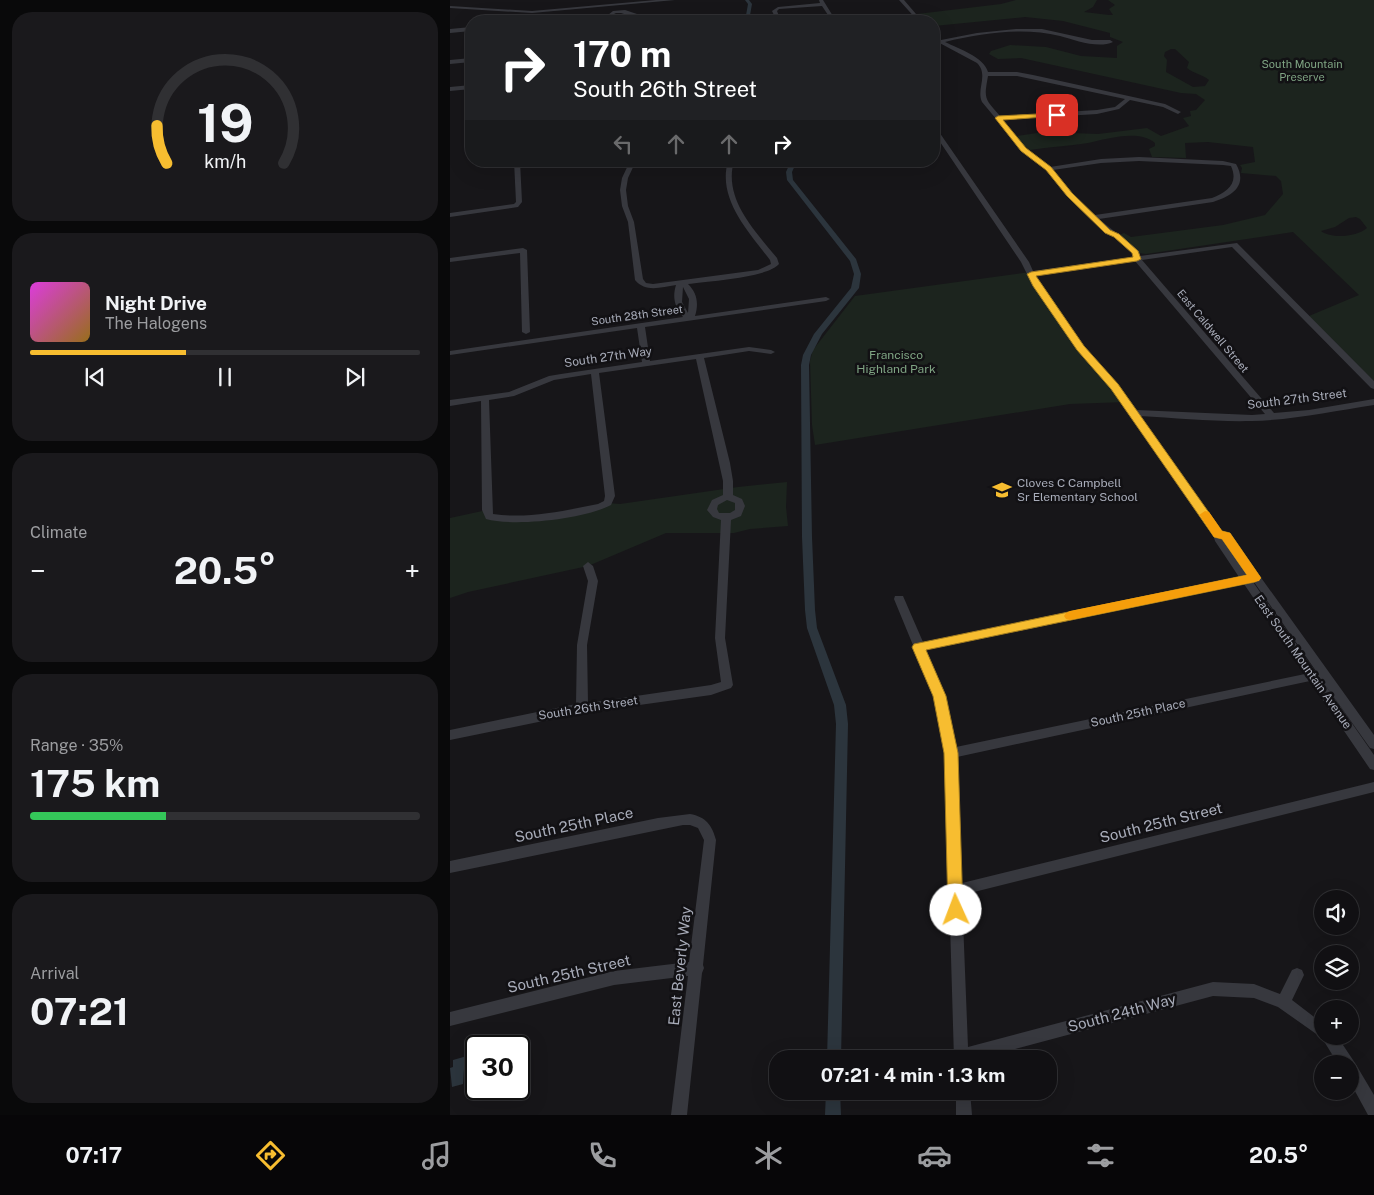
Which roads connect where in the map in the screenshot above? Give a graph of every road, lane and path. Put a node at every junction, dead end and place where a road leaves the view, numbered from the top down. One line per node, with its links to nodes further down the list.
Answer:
1 (673, 0): 4 (street)
2 (902, 0): 11 (street)
3 (822, 2): 9 (street); 10 (street)
4 (617, 5): 6 (street); 8 (street); 8 (street)
5 (450, 6): 6 (street)
6 (516, 12): 7 (street)
7 (515, 15)
8 (626, 15)
9 (776, 15)
10 (830, 15)
11 (915, 15)
12 (465, 30): 13 (street)
13 (450, 31)
14 (940, 39): 16 (street)
15 (940, 42): 19 (street)
16 (1110, 42)
17 (465, 61): 18 (street)
18 (450, 62)
19 (986, 74): 22 (street); 24 (street, East Caldwell Street)
20 (465, 88): 21 (street)
21 (450, 89)
22 (1128, 98): 23 (street); 24 (street)
23 (1178, 112)
24 (998, 118): 29 (street, East Caldwell Street)
25 (940, 138): 34 (street, East South Mountain Avenue)
26 (517, 167): 30 (street)
27 (630, 167): 35 (street)
28 (729, 167): 35 (street)
29 (1049, 169): 31 (street, East Caldwell Street); 31 (street)
30 (450, 215)
31 (1095, 217): 32 (street, East Caldwell Street)
32 (1137, 259): 34 (street); 47 (street); 52 (street, East Caldwell Street)
33 (450, 260): 41 (street)
34 (1031, 274): 51 (street, East South Mountain Avenue)
35 (681, 282): 36 (street); 38 (street)
36 (694, 299): 38 (street); 39 (street)
37 (826, 299): 39 (street, South 28th Street)
38 (677, 302): 39 (street)
39 (689, 319): 40 (street, South 28th Street)
40 (641, 326): 42 (street, South 28th Street); 45 (street)
41 (526, 332)
42 (450, 352)
43 (772, 352): 44 (street, South 27th Way)
44 (699, 356): 45 (street, South 27th Way); 53 (street)
45 (646, 364): 46 (street, South 27th Way)
46 (595, 371): 48 (street, South 27th Way); 48 (street)
47 (1374, 386)
48 (485, 399): 50 (street, South 27th Way)
49 (1374, 402): 52 (street, South 27th Street)
50 (450, 403)
51 (1134, 413): 52 (street, South 27th Street); 56 (street, East South Mountain Avenue)
52 (1272, 417)
53 (728, 497): 54 (street); 54 (street)
54 (726, 518): 60 (street, South 26th Street)
55 (588, 566): 60 (street)
56 (1251, 579): 58 (street); 59 (street, East South Mountain Avenue)
57 (899, 599): 58 (street)
58 (918, 647): 63 (street)
59 (1318, 676): 62 (street, East South Mountain Avenue); 63 (street, South 25th Place); 64 (street, East South Mountain Avenue)
60 (582, 708): 61 (street, South 26th Street)
61 (450, 735)
62 (1374, 744)
63 (951, 753): 68 (street)
64 (1374, 765)
65 (1374, 787): 68 (street, South 25th Street)
66 (704, 823): 67 (street, South 25th Place); 69 (street, East Beverly Way)
67 (450, 867)
68 (955, 891): 74 (street)
69 (697, 968): 72 (street, South 25th Street); 79 (street, East Beverly Way)
70 (1297, 975): 71 (street)
71 (1283, 1002): 73 (street, South 24th Way); 75 (street, South 24th Way)
72 (450, 1019)
73 (1314, 1025)
74 (961, 1050)
75 (987, 1050)
76 (1359, 1084): 78 (street)
77 (963, 1100): 80 (street)
78 (1374, 1110)
79 (679, 1115)
80 (964, 1115)

